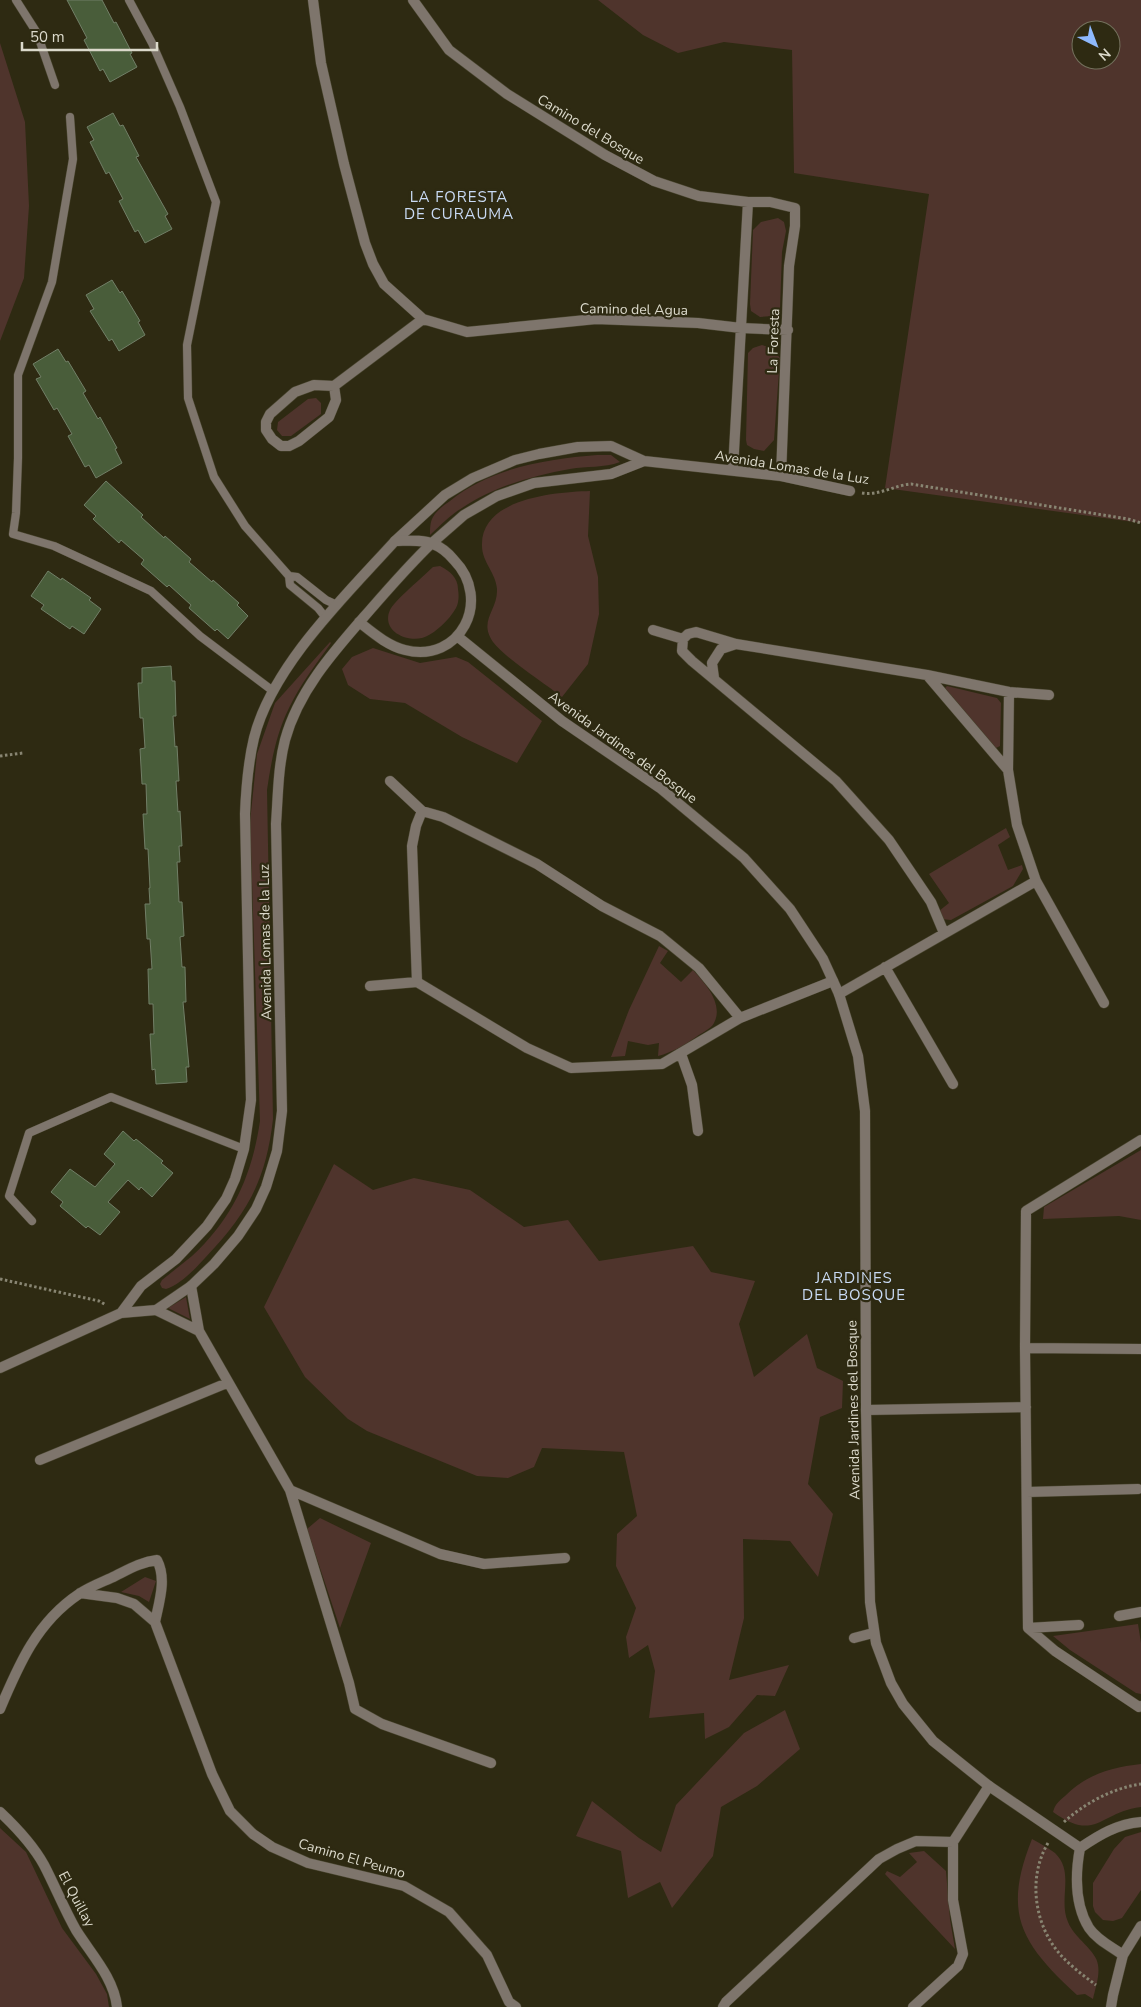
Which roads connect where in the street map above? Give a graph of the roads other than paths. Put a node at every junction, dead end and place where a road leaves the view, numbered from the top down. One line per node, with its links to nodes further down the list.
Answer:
1 (16, 0): 5 (lane)
2 (129, 0): 19 (lane)
3 (313, 0): 9 (street, Camino del Agua)
4 (413, 0): 7 (street, Camino del Bosque)
5 (55, 85)
6 (70, 117): 29 (lane)
7 (748, 202): 8 (street, Camino del Bosque); 10 (street)
8 (795, 208): 11 (street, La Foresta)
9 (422, 319): 10 (street, Camino del Agua); 12 (street)
10 (741, 328): 11 (street, Camino del Agua); 14 (street)
11 (788, 330): 15 (street, La Foresta)
12 (334, 386): 12 (street)
13 (644, 461): 14 (street, Avenida Lomas de la Luz); 17 (street, Avenida Lomas de la Luz); 18 (street, Avenida Lomas de la Luz)
14 (733, 469): 15 (street, Avenida Lomas de la Luz)
15 (781, 476): 16 (street, Avenida Lomas de la Luz)
16 (850, 491)
17 (395, 541): 18 (street); 20 (street, Avenida Lomas de la Luz)
18 (432, 543): 22 (street, Avenida Lomas de la Luz); 24 (street)
19 (289, 576): 20 (lane); 21 (lane)
20 (337, 605): 21 (street, Avenida Lomas de la Luz)
21 (326, 618): 29 (street, Avenida Lomas de la Luz)
22 (360, 622): 24 (street); 50 (street, Avenida Lomas de la Luz)
23 (653, 630): 25 (street)
24 (457, 636): 38 (street, Avenida Jardines del Bosque)
25 (683, 639): 26 (street); 28 (street)
26 (736, 644): 27 (street); 28 (street)
27 (927, 675): 30 (street); 32 (street)
28 (714, 678): 36 (street)
29 (273, 691): 48 (street, Avenida Lomas de la Luz)
30 (1009, 692): 31 (street); 32 (street)
31 (1049, 696)
32 (1008, 770): 35 (street)
33 (390, 781): 34 (street)
34 (422, 811): 39 (street); 43 (street)
35 (1036, 881): 36 (street); 42 (street)
36 (944, 933): 37 (street)
37 (885, 967): 41 (street); 45 (street)
38 (833, 981): 41 (street, Avenida Jardines del Bosque); 43 (street)
39 (418, 982): 40 (street); 44 (street)
40 (370, 986)
41 (839, 994): 59 (street, Avenida Jardines del Bosque)
42 (1104, 1003)
43 (740, 1018): 44 (street)
44 (681, 1054): 46 (street)
45 (953, 1084)
46 (698, 1132)
47 (1141, 1140): 54 (street)
48 (244, 1149): 49 (lane); 52 (street, Avenida Lomas de la Luz)
49 (32, 1221)
50 (191, 1286): 51 (street, Avenida Lomas de la Luz); 53 (street)
51 (156, 1310): 52 (street, Avenida Lomas de la Luz); 53 (street)
52 (121, 1313): 56 (street, Avenida Lomas de la Luz)
53 (199, 1331): 57 (street)
54 (1025, 1348): 55 (street); 58 (street)
55 (1141, 1349)
56 (0, 1368)
57 (227, 1383): 60 (street); 62 (street)
58 (1026, 1407): 59 (street); 63 (street)
59 (866, 1410): 71 (street, Avenida Jardines del Bosque)
60 (40, 1460)
61 (1138, 1489): 63 (street)
62 (290, 1490): 64 (street); 75 (street)
63 (1027, 1492): 70 (street)
64 (564, 1558)
65 (80, 1593): 68 (street, Camino El Peumo); 68 (street); 74 (street)
66 (1141, 1612): 67 (street)
67 (1119, 1616)
68 (155, 1622): 83 (street, Camino El Peumo)
69 (1079, 1625): 70 (street)
70 (1028, 1628): 73 (street)
71 (873, 1633): 72 (street); 76 (street, Avenida Jardines del Bosque)
72 (854, 1638)
73 (1141, 1706)
74 (0, 1709)
75 (492, 1763)
76 (989, 1786): 79 (street); 80 (street, Avenida Jardines del Bosque)
77 (0, 1812): 84 (street, El Quillay)
78 (1141, 1822): 80 (street)
79 (953, 1842): 85 (street); 86 (street)
80 (1080, 1848): 82 (street)
81 (1141, 1926): 82 (street)
82 (1123, 1955): 87 (street)
83 (512, 2005)
84 (117, 2007)
85 (723, 2007)
86 (913, 2007)
87 (1112, 2007)

